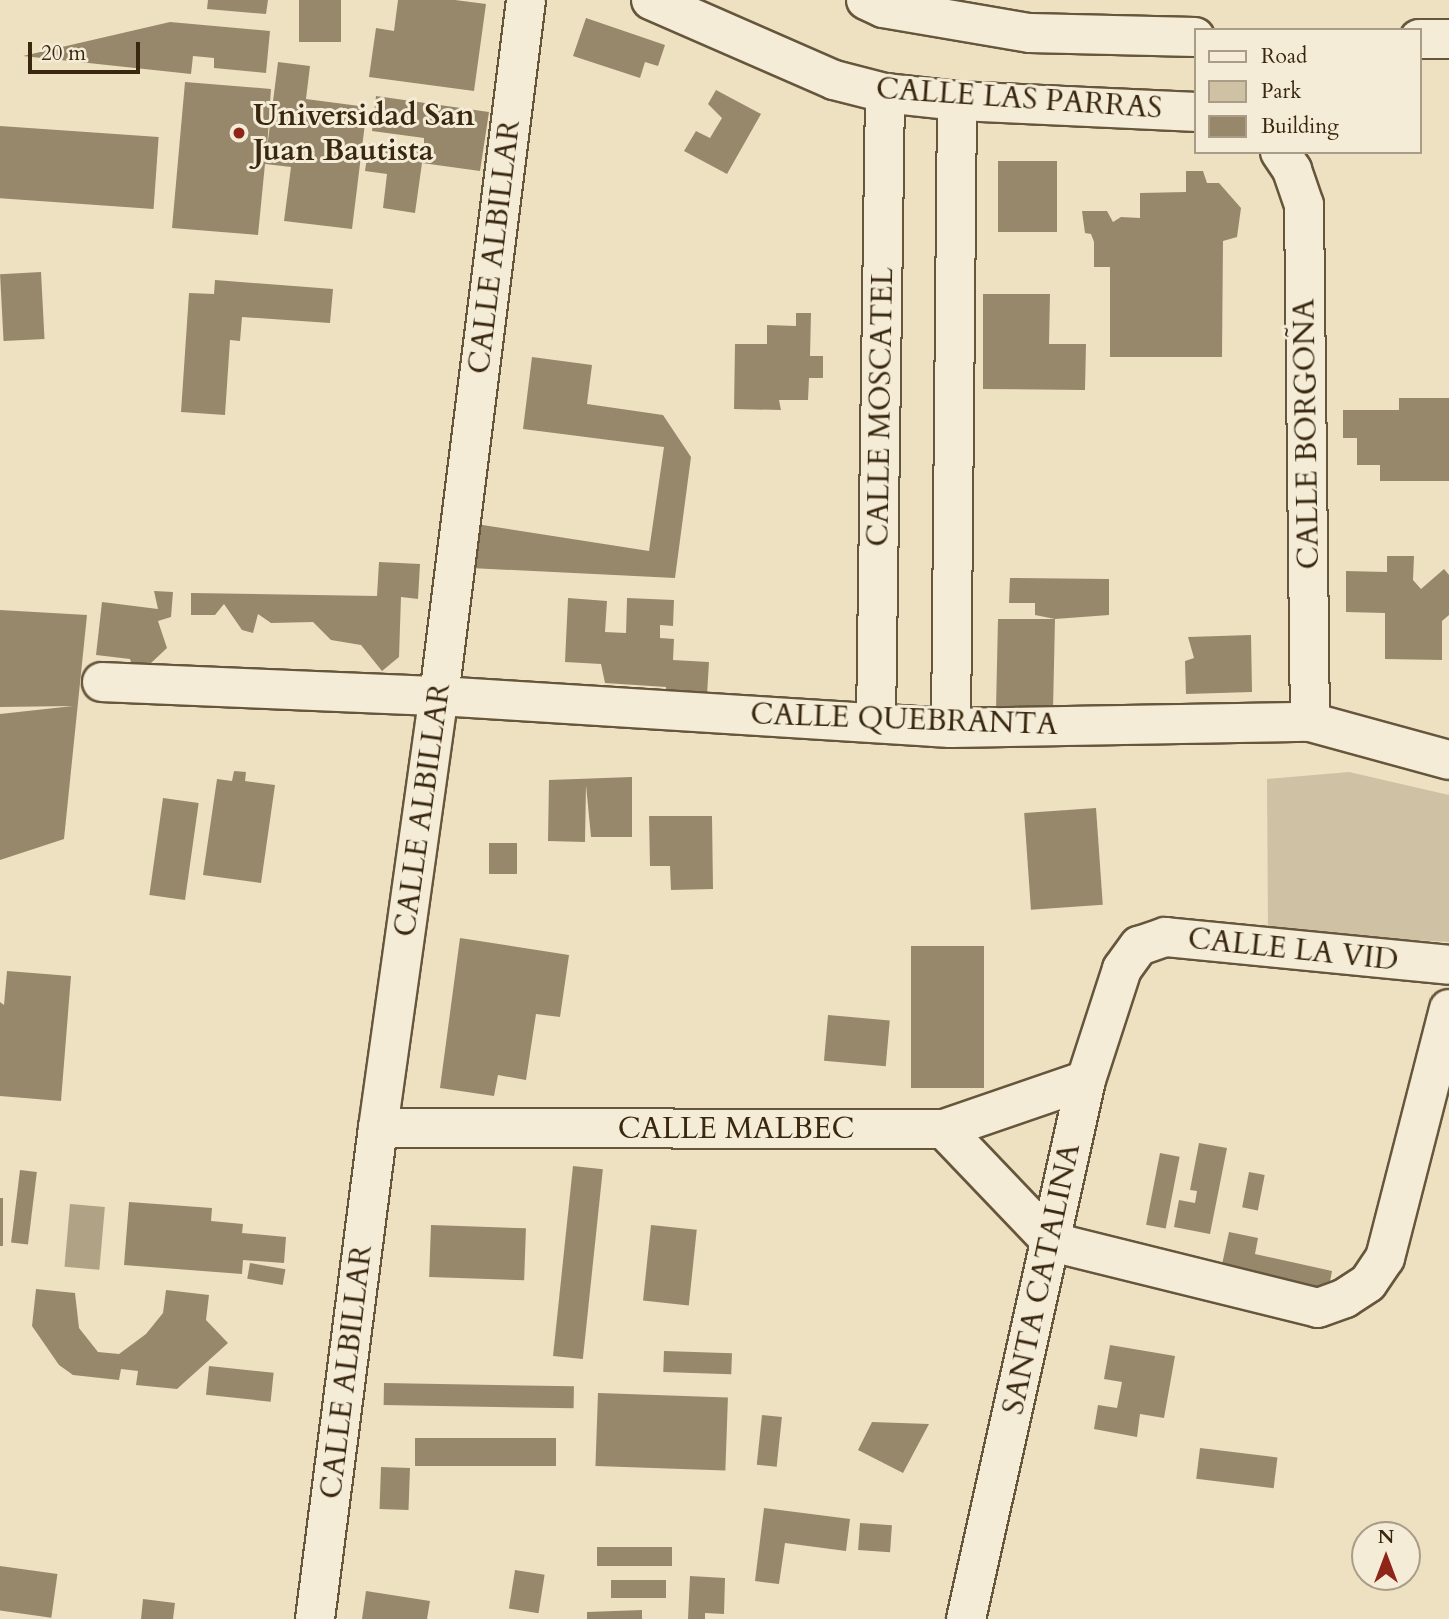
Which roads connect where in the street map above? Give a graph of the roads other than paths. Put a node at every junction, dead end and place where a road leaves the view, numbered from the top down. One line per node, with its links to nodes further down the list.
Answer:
1 (526, 0): 12 (street, CALLE ALBILLAR)
2 (651, 0): 7 (street, CALLE LAS PARRAS)
3 (866, 0): 4 (street)
4 (1194, 37)
5 (1421, 39): 6 (street)
6 (1449, 39)
7 (885, 93): 8 (street, CALLE LAS PARRAS); 13 (street, CALLE MOSCATEL)
8 (957, 101): 9 (street, CALLE LAS PARRAS); 15 (street)
9 (1194, 112)
10 (1281, 154): 14 (street, CALLE BORGOÑA)
11 (102, 682): 12 (street, CALLE QUEBRANTA)
12 (439, 696): 13 (street, CALLE QUEBRANTA); 21 (street, CALLE ALBILLAR)
13 (876, 722): 15 (street, CALLE QUEBRANTA)
14 (1310, 722): 15 (street, CALLE QUEBRANTA); 16 (street, CALLE QUEBRANTA)
15 (950, 728)
16 (1449, 760)
17 (1139, 946): 18 (street, CALLE LA VID); 20 (street, SANTA CATALINA)
18 (1449, 965)
19 (1449, 1009): 23 (street)
20 (1086, 1080): 22 (street, CALLE MALBEC); 23 (street, SANTA CATALINA)
21 (378, 1128): 22 (street, CALLE MALBEC); 24 (street, CALLE ALBILLAR)
22 (944, 1129): 23 (street)
23 (1052, 1242): 25 (street, SANTA CATALINA)
24 (315, 1619)
25 (966, 1619)

